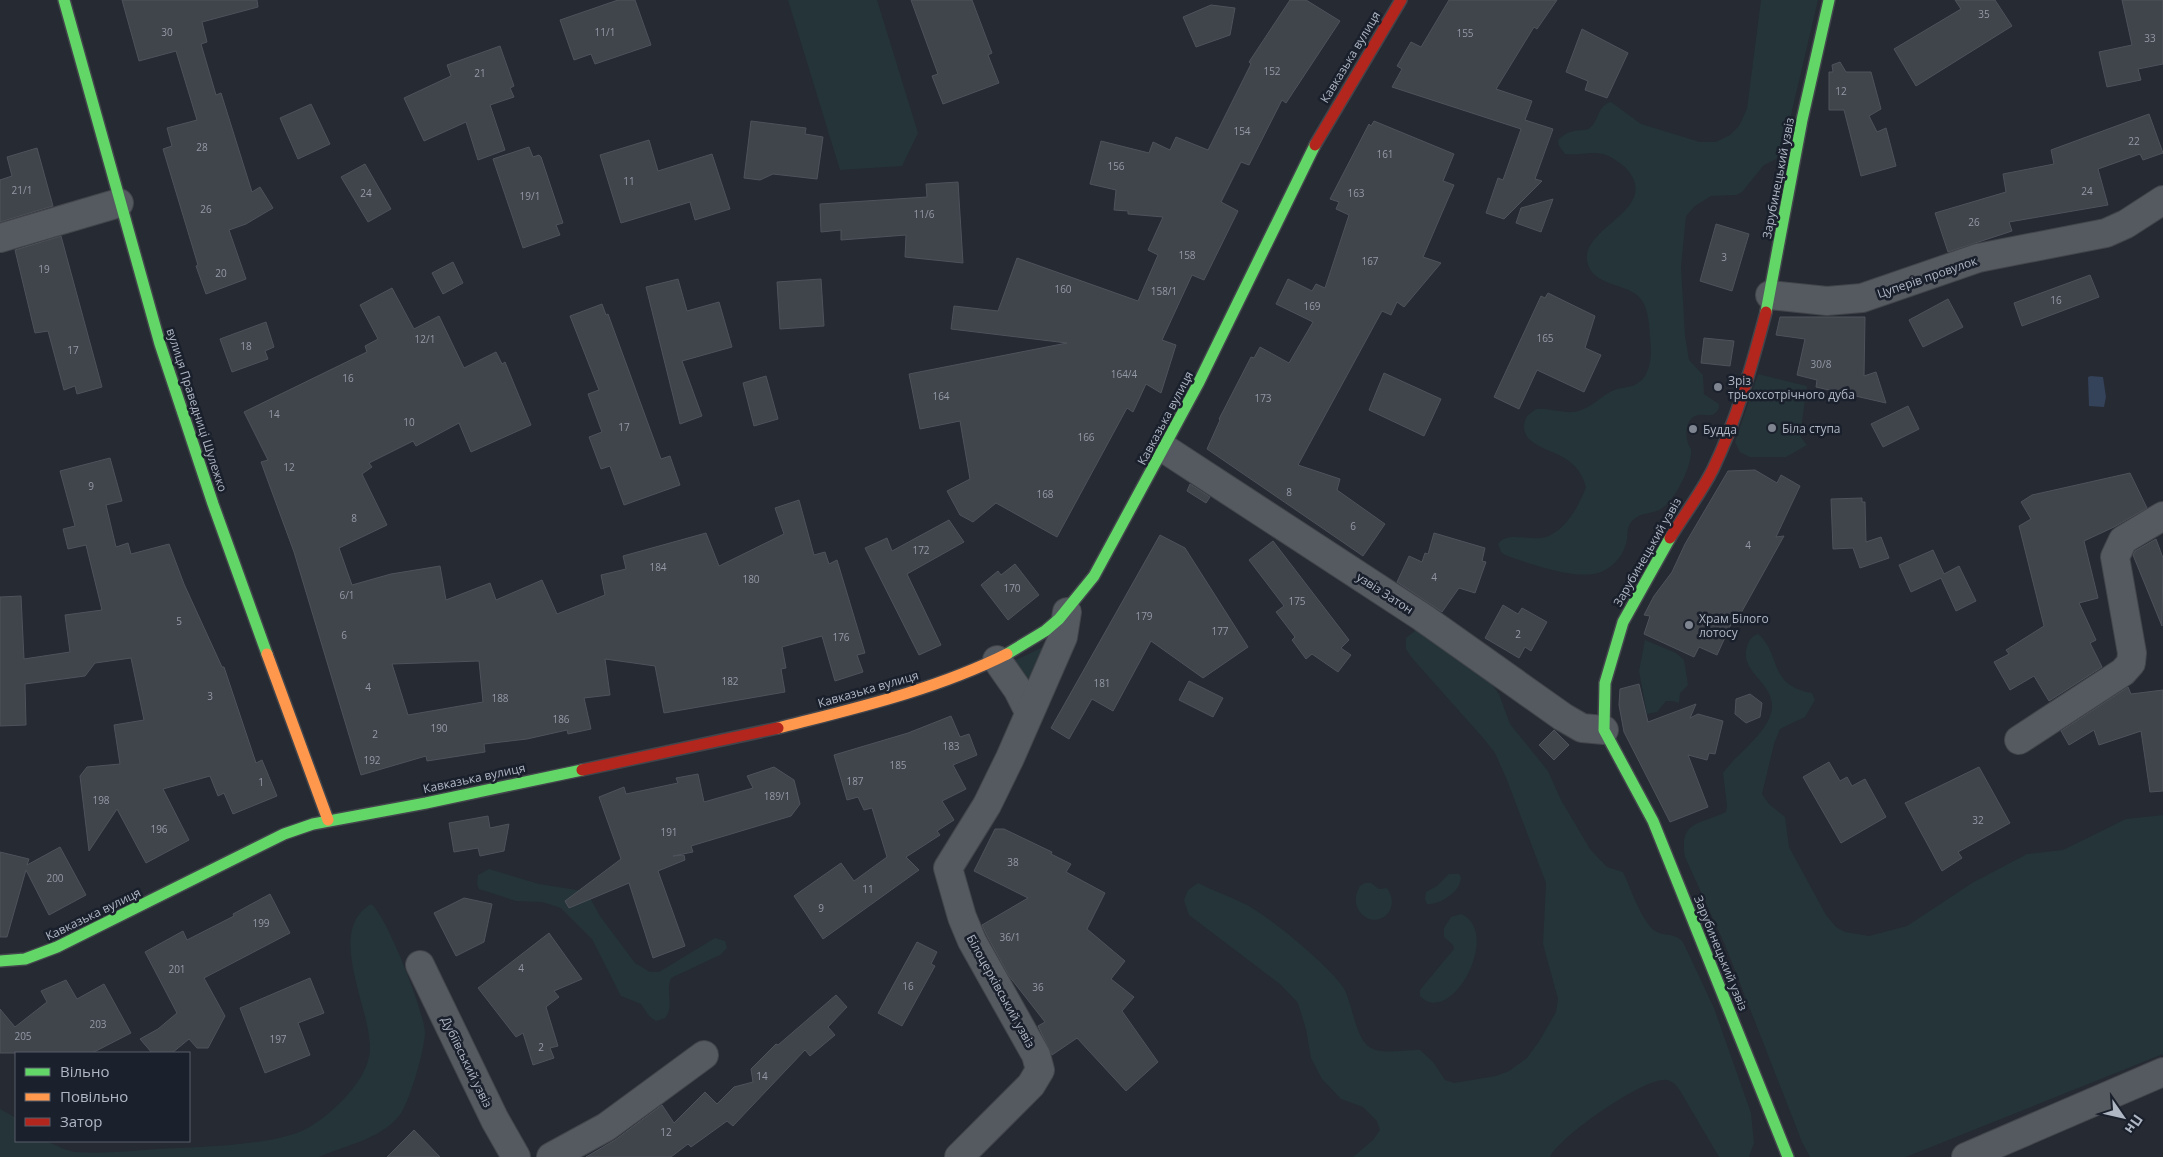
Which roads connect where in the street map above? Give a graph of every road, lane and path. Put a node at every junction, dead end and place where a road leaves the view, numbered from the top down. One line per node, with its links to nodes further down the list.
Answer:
1 (64, 0): 5 (street, вулиця Праведниці Шулежко)
2 (1401, 0): 8 (street, Кавказька вулиця)
3 (1829, 0): 7 (street, Зарубинецький узвіз)
4 (2163, 200): 7 (street, Цуперів провулок)
5 (119, 203): 6 (street); 15 (street, вулиця Праведниці Шулежко)
6 (0, 238)
7 (1770, 296): 13 (street, Зарубинецький узвіз)
8 (1165, 449): 10 (street, Кавказька вулиця); 13 (street, узвіз Затон)
9 (2163, 516): 14 (street)
10 (1066, 612): 11 (street, Кавказька вулиця); 12 (street, Білоцерківський узвіз)
11 (997, 660): 12 (street); 15 (street, Кавказька вулиця)
12 (1030, 712): 22 (street, Білоцерківський узвіз)
13 (1604, 730): 23 (street, Зарубинецький узвіз)
14 (2020, 740)
15 (328, 820): 16 (street, Кавказька вулиця)
16 (0, 961)
17 (420, 965): 20 (street, Дубіївський узвіз)
18 (704, 1056): 21 (street)
19 (2163, 1072): 24 (street)
20 (516, 1157)
21 (552, 1157)
22 (959, 1157)
23 (1788, 1157)
24 (1966, 1157)

